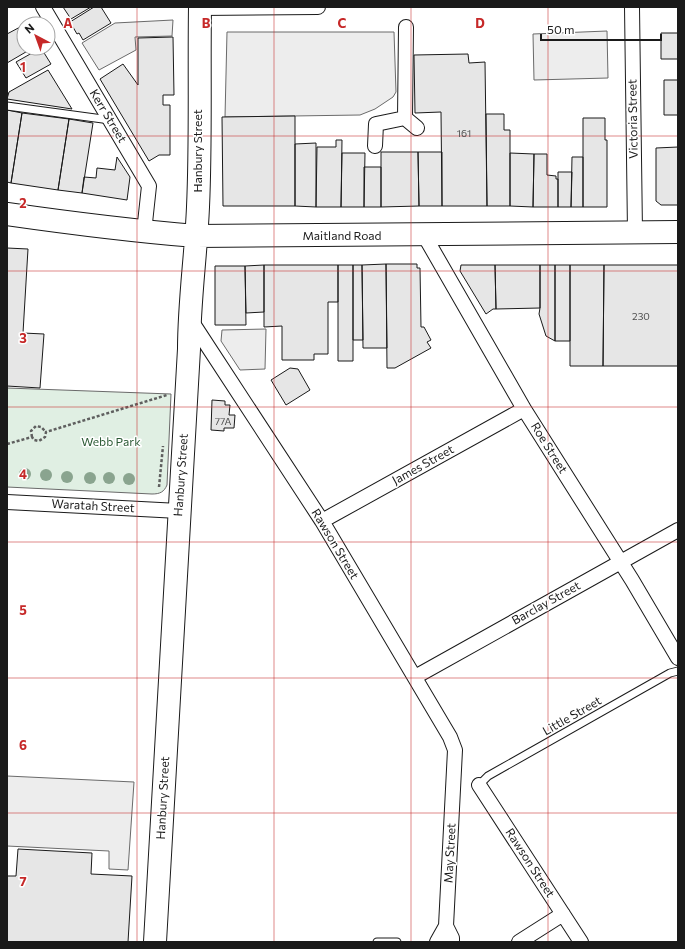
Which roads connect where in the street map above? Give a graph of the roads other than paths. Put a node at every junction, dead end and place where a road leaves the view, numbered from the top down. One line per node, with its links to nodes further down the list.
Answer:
1 (43, 7): 8 (street, Kerr Street)
2 (200, 7): 3 (street); 16 (main road, Hanbury Street)
3 (318, 7)
4 (632, 7): 13 (street, Victoria Street)
5 (406, 27): 7 (street)
6 (7, 106): 8 (lane)
7 (405, 118): 9 (street); 10 (street)
8 (110, 120): 12 (street, Kerr Street)
9 (417, 128)
10 (375, 146)
11 (7, 214): 12 (main road, Maitland Road)
12 (144, 232): 16 (main road, Maitland Road)
13 (635, 232): 14 (main road, Maitland Road); 15 (main road, Maitland Road)
14 (678, 232)
15 (424, 235): 16 (main road, Maitland Road); 18 (street, Roe Street)
16 (196, 236): 17 (main road, Hanbury Street)
17 (189, 317): 20 (main road, Hanbury Street); 21 (street, Rawson Street)
18 (524, 409): 21 (street, James Street); 23 (street, Roe Street)
19 (7, 502): 20 (street, Waratah Street)
20 (179, 511): 31 (main road, Hanbury Street)
21 (322, 521): 26 (street, Rawson Street)
22 (678, 530): 23 (street, Barclay Street)
23 (620, 562): 24 (street, Roe Street); 26 (street, Barclay Street)
24 (678, 658)
25 (678, 671): 28 (lane, Little Street)
26 (415, 677): 27 (street, Rawson Street)
27 (454, 780): 30 (street, May Street)
28 (478, 785): 29 (street, Rawson Street)
29 (564, 914): 36 (street); 37 (street, Rawson Street)
30 (446, 926): 34 (street, May Street); 35 (street, May Street)
31 (154, 942)
32 (377, 942): 33 (lane)
33 (398, 942)
34 (437, 942)
35 (452, 942)
36 (519, 942)
37 (581, 942)

